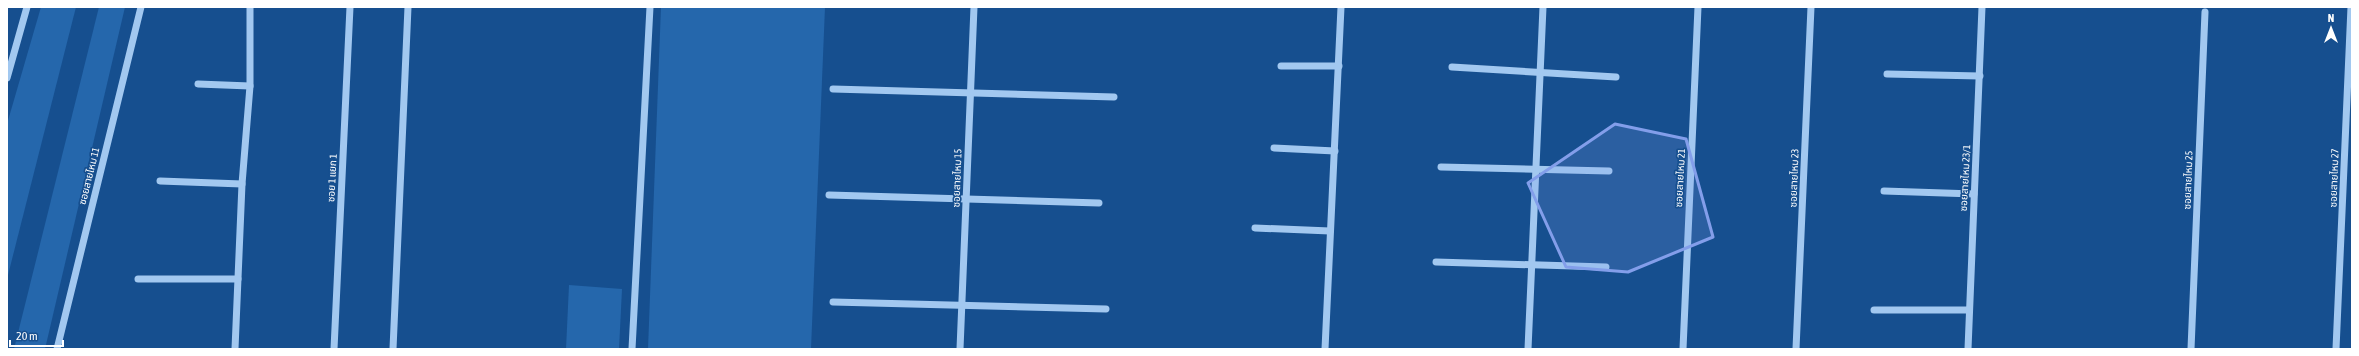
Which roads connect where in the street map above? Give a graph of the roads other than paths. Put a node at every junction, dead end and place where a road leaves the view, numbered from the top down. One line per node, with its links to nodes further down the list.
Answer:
1 (27, 7): 22 (street)
2 (141, 7): 52 (street, ซอยสายไหม 11)
3 (250, 7): 24 (street)
4 (350, 7): 54 (street, ซอย 1 แยก 1)
5 (408, 7): 55 (street)
6 (650, 7): 56 (street)
7 (974, 7): 26 (street, ซอยสายไหม 15)
8 (1341, 7): 16 (street)
9 (1543, 7): 18 (street)
10 (1698, 7): 60 (street, ซอยสายไหม 21)
11 (1811, 7): 61 (street, ซอยสายไหม 23)
12 (1982, 7): 20 (street, ซอยสายไหม 23/1)
13 (2351, 7): 64 (street, ซอยสายไหม 27)
14 (2205, 12): 63 (street, ซอยสายไหม 25)
15 (1282, 66): 16 (street)
16 (1339, 66): 29 (street)
17 (1452, 67): 18 (street)
18 (1540, 73): 21 (street); 31 (street)
19 (1887, 74): 20 (street)
20 (1980, 76): 36 (street, ซอยสายไหม 23/1)
21 (1616, 77)
22 (7, 78)
23 (198, 84): 24 (street)
24 (250, 86): 34 (street)
25 (833, 89): 26 (street)
26 (970, 92): 27 (street); 38 (street, ซอยสายไหม 15)
27 (1114, 97)
28 (1274, 148): 29 (street)
29 (1335, 151): 41 (street)
30 (1441, 167): 31 (street)
31 (1536, 171): 32 (street); 43 (street)
32 (1609, 171)
33 (160, 181): 34 (street)
34 (242, 184): 46 (street)
35 (1884, 191): 36 (street)
36 (1974, 194): 51 (street, ซอยสายไหม 23/1)
37 (829, 195): 38 (street)
38 (966, 199): 39 (street); 48 (street, ซอยสายไหม 15)
39 (1099, 203)
40 (1255, 228): 41 (street)
41 (1330, 231): 58 (street)
42 (1436, 262): 43 (street)
43 (1531, 265): 44 (street); 59 (street)
44 (1606, 267)
45 (138, 278): 46 (street)
46 (238, 279): 53 (street)
47 (833, 302): 48 (street)
48 (961, 307): 49 (street); 57 (street, ซอยสายไหม 15)
49 (1106, 309)
50 (1874, 310): 51 (street)
51 (1969, 310): 62 (street, ซอยสายไหม 23/1)
52 (57, 349)
53 (235, 349)
54 (334, 349)
55 (393, 349)
56 (632, 349)
57 (960, 349)
58 (1325, 349)
59 (1528, 349)
60 (1683, 349)
61 (1796, 349)
62 (1968, 349)
63 (2191, 349)
64 (2336, 349)

